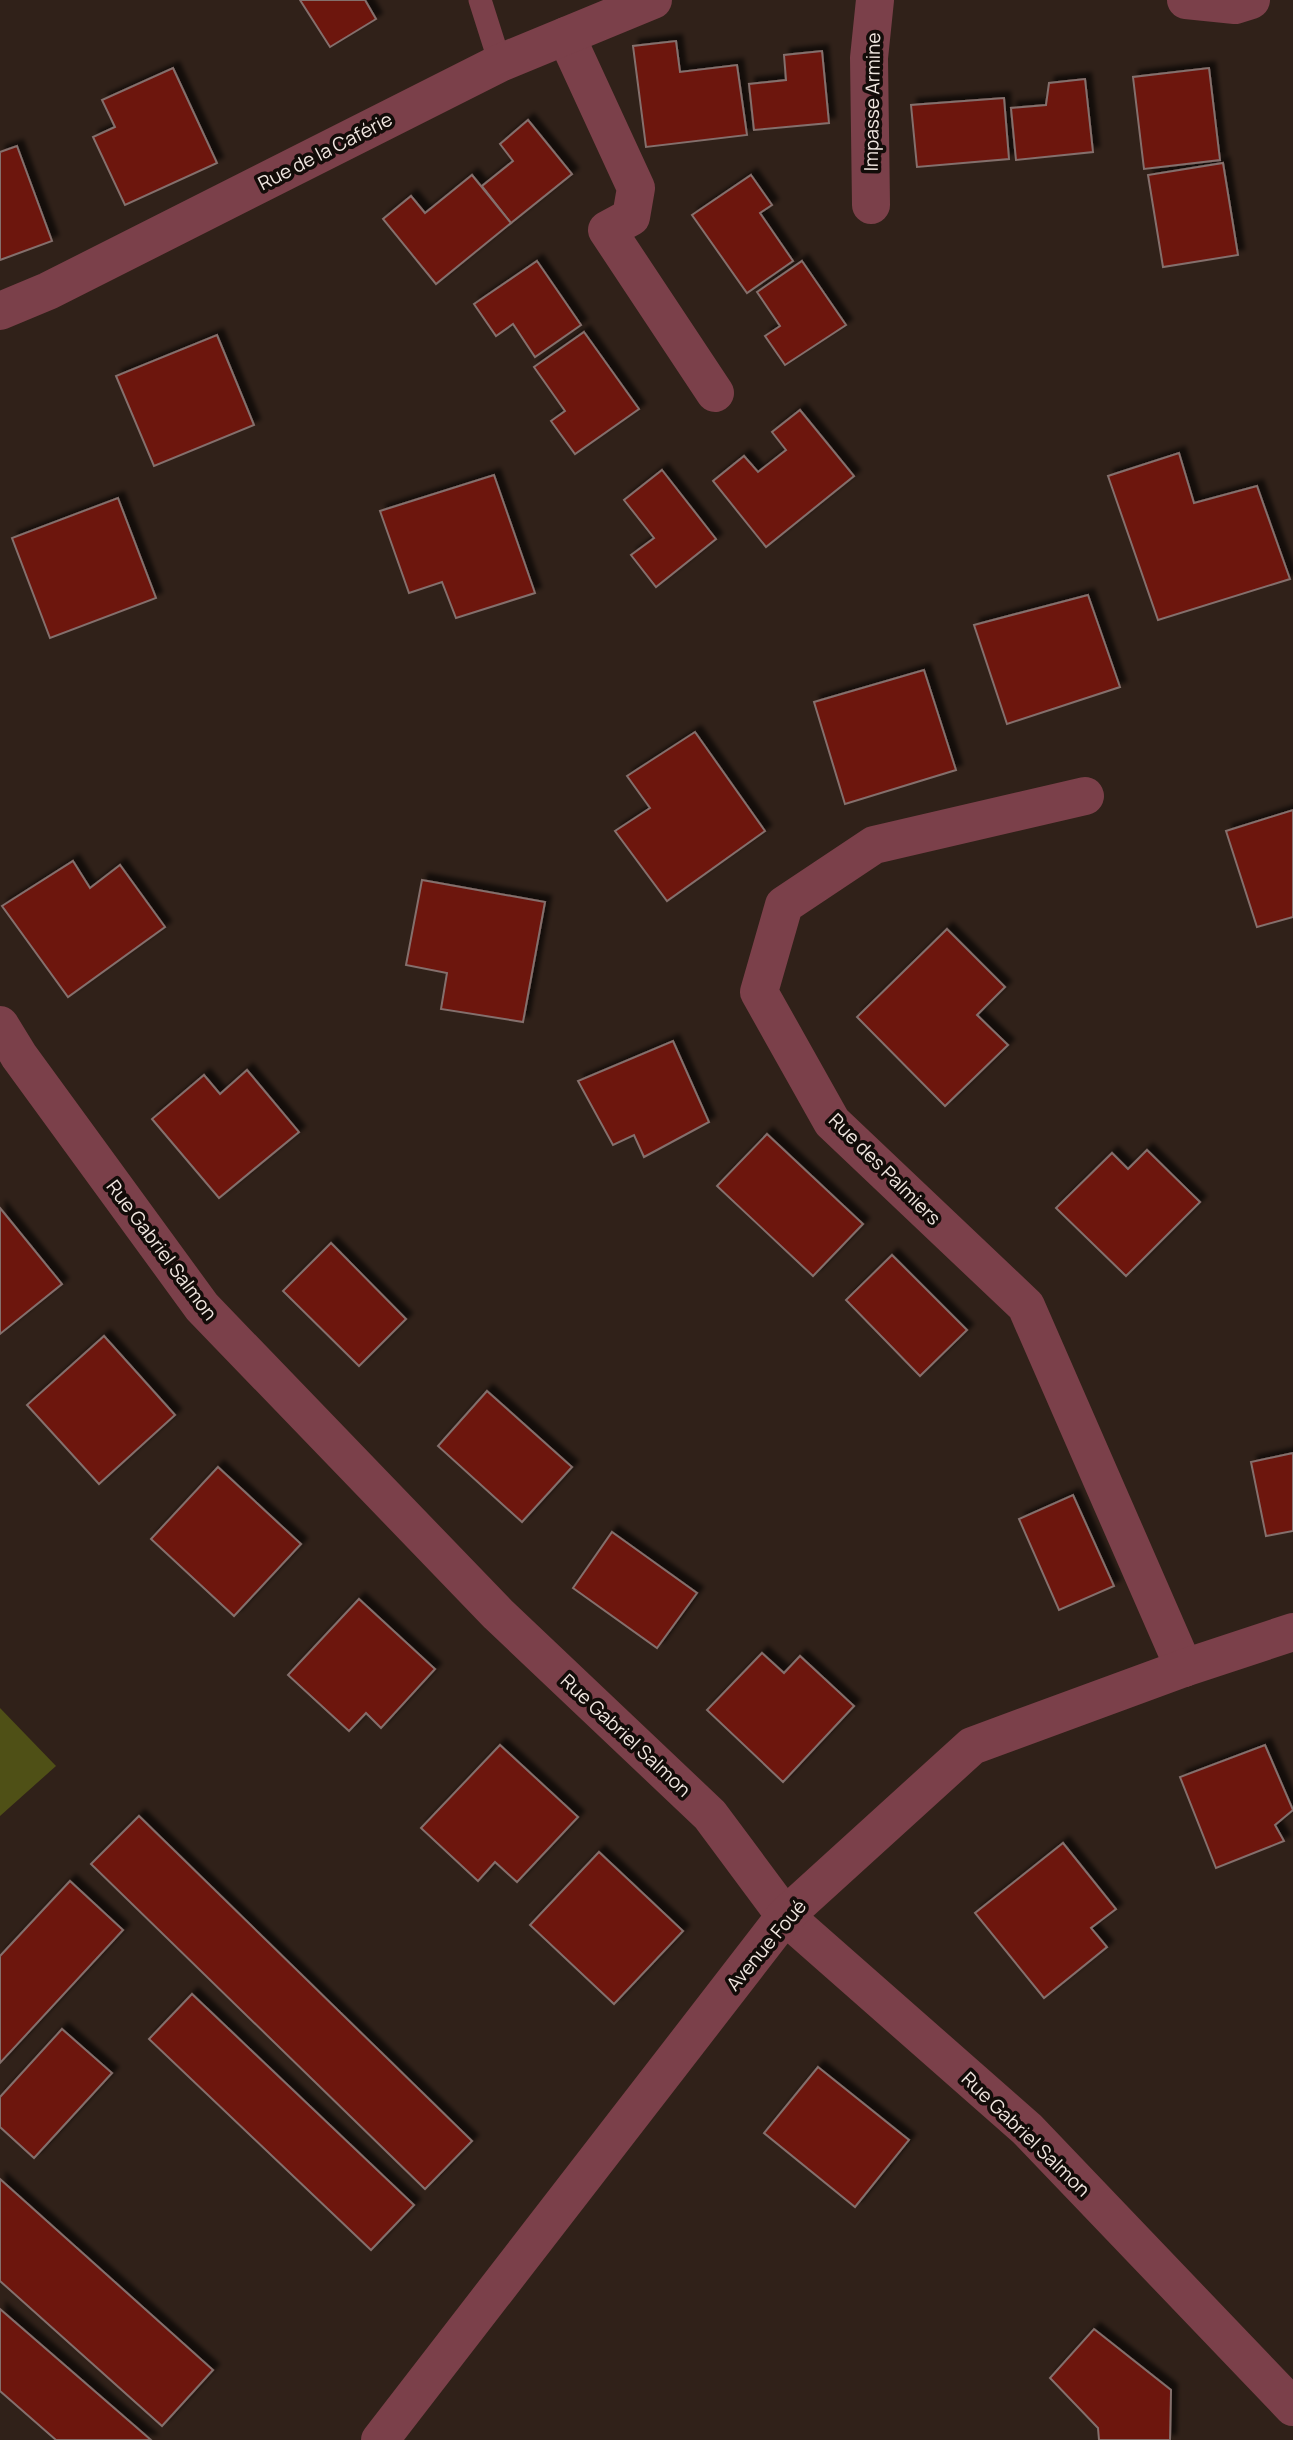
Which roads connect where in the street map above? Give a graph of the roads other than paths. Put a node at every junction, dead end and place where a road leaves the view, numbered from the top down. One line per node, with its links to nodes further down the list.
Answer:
1 (480, 0): 7 (lane)
2 (653, 0): 6 (street, Rue de la Caférie)
3 (875, 0): 8 (street, Impasse Armine)
4 (1186, 0): 5 (street)
5 (1251, 0)
6 (566, 36): 7 (street, Rue de la Caférie); 10 (street)
7 (500, 63): 9 (street, Rue de la Caférie)
8 (871, 205)
9 (0, 311)
10 (715, 393)
11 (1085, 796): 14 (street, Rue des Palmiers)
12 (0, 1025): 15 (street, Rue Gabriel Salmon)
13 (1293, 1632): 14 (street, Avenue Foué)
14 (1184, 1668): 15 (street, Avenue Foué)
15 (785, 1916): 16 (street, Rue Gabriel Salmon); 17 (street, Avenue Foué)
16 (1293, 2407)
17 (380, 2440)

